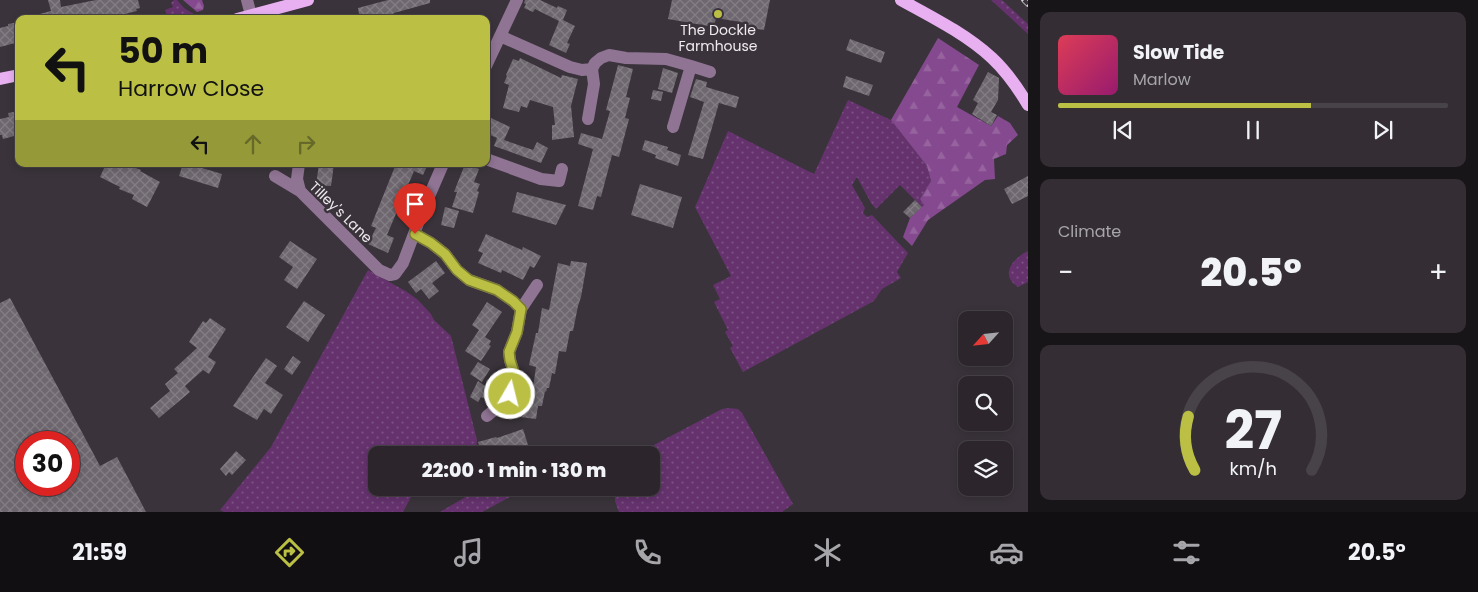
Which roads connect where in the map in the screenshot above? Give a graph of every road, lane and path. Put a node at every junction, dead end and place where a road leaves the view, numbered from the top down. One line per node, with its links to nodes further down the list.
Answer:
1 (247, 0): 5 (street)
2 (308, 0): 5 (main road)
3 (517, 0): 6 (street)
4 (901, 0): 13 (main road)
5 (251, 15)
6 (500, 36): 7 (street); 9 (street)
7 (490, 57)
8 (692, 66): 9 (street); 10 (street); 15 (street)
9 (592, 69): 14 (street)
10 (710, 72)
11 (15, 76): 12 (main road)
12 (0, 79)
13 (1028, 105)
14 (588, 119)
15 (673, 127)
16 (490, 160): 19 (street)
17 (299, 167): 21 (street)
18 (442, 167): 22 (street)
19 (562, 169)
20 (275, 176): 21 (street, Tilley's Lane)
21 (300, 191): 22 (street, Tilley's Lane)
22 (415, 234): 24 (street)
23 (537, 285): 24 (street)
24 (521, 309): 25 (street)
25 (487, 416)

